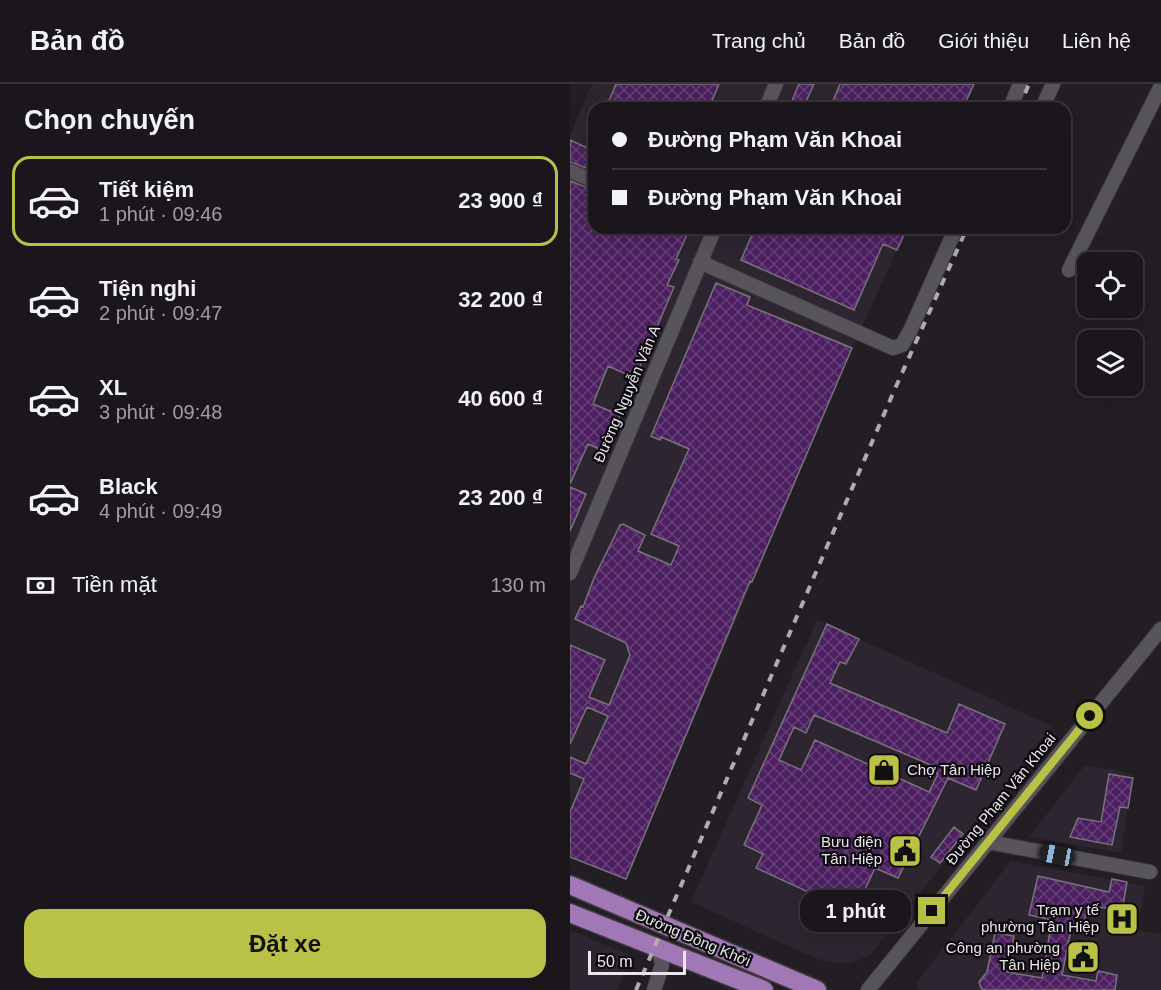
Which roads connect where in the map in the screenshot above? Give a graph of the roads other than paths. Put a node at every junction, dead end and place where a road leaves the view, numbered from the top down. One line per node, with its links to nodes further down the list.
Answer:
1 (776, 84): 5 (street)
2 (1020, 84): 6 (street)
3 (1053, 84): 7 (street)
4 (1161, 86): 13 (street)
5 (768, 102)
6 (1012, 102)
7 (1045, 102)
8 (570, 171): 9 (street)
9 (588, 178)
10 (710, 234): 12 (street, Đường Nguyễn Văn A)
11 (953, 234): 12 (street)
12 (700, 262): 14 (street, Đường Nguyễn Văn A)
13 (1069, 270)
14 (570, 573)
15 (1161, 629): 16 (street, Đường Phạm Văn Khoai)
16 (988, 842): 17 (street); 25 (street, Đường Phạm Văn Khoai)
17 (1150, 872)
18 (570, 885): 20 (main road, Đường Đồng Khởi)
19 (570, 913): 21 (main road, Đường Đồng Khởi)
20 (668, 927): 21 (main road); 24 (main road, Đường Đồng Khởi)
21 (659, 948): 22 (street); 23 (main road, Đường Đồng Khởi)
22 (654, 990)
23 (764, 990)
24 (817, 990)
25 (868, 990)

